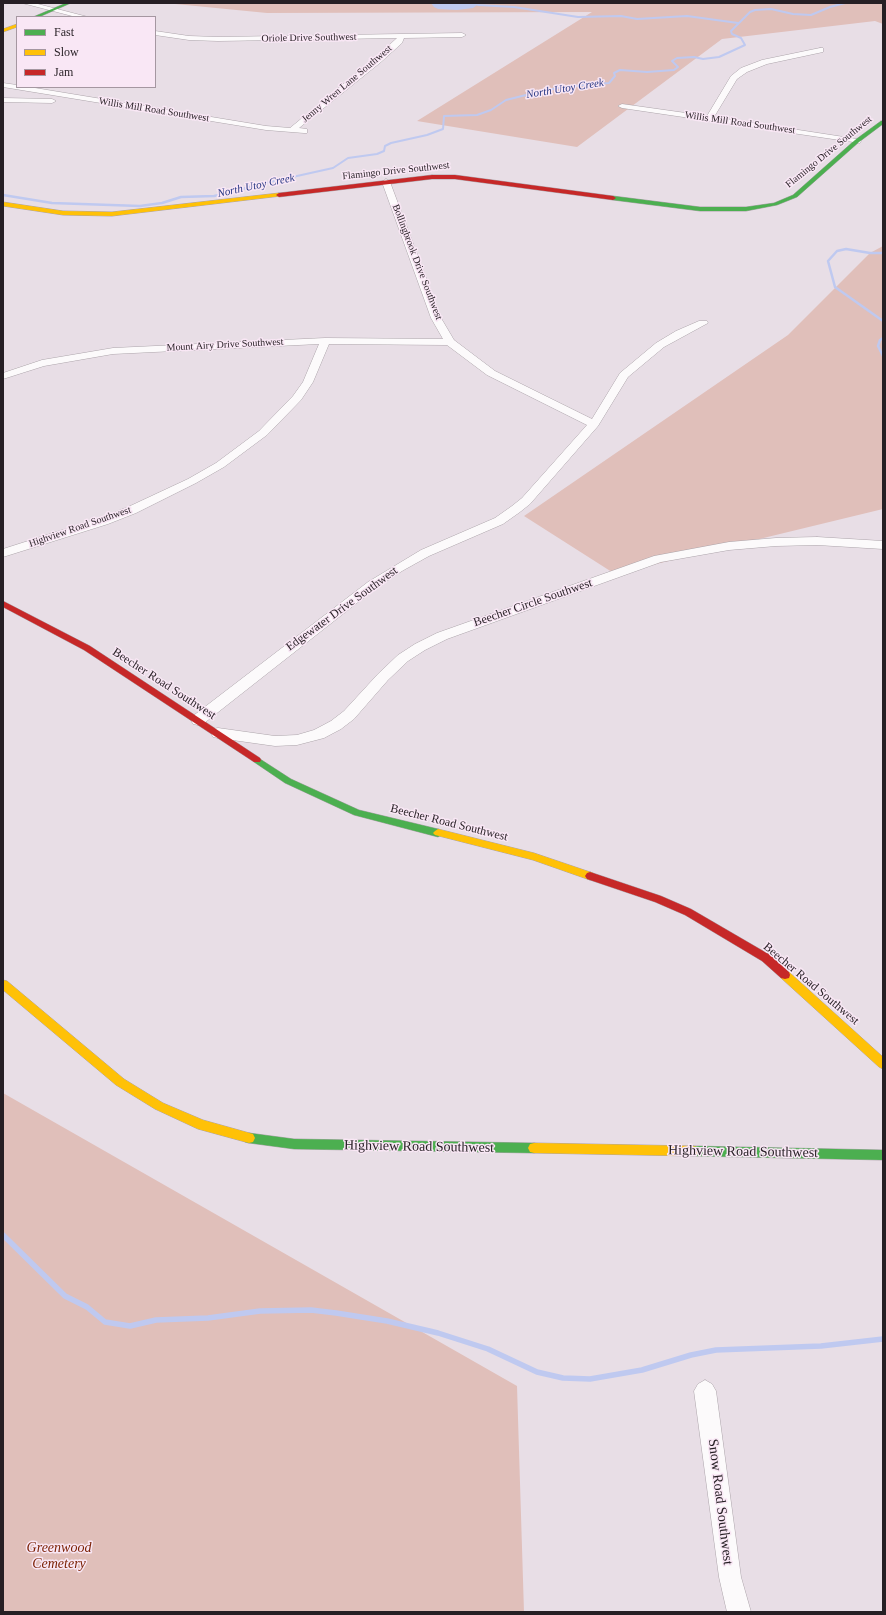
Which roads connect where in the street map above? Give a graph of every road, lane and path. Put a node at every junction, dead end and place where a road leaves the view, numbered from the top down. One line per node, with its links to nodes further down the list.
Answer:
1 (25, 3): 3 (street)
2 (69, 3): 3 (street)
3 (53, 10): 4 (street); 5 (street)
4 (38, 16)
5 (80, 16)
6 (16, 25): 7 (street)
7 (3, 31)
8 (156, 33): 10 (street, Oriole Drive Southwest)
9 (462, 36): 10 (street, Oriole Drive Southwest)
10 (402, 37): 20 (street, Jenny Wren Lane Southwest)
11 (820, 50): 18 (street)
12 (3, 85): 13 (street)
13 (16, 87)
14 (22, 88): 15 (street)
15 (85, 98): 16 (street, Willis Mill Road Southwest); 20 (street, Willis Mill Road Southwest)
16 (3, 100)
17 (622, 106): 18 (street, Willis Mill Road Southwest)
18 (709, 119): 22 (street, Willis Mill Road Southwest)
19 (883, 122): 22 (street, Flamingo Drive Southwest)
20 (291, 131): 21 (street, Willis Mill Road Southwest)
21 (304, 131)
22 (858, 141): 23 (street, Flamingo Drive Southwest)
23 (386, 182): 24 (street, Flamingo Drive Southwest); 27 (street, Bollingbrook Drive Southwest)
24 (3, 204)
25 (703, 323): 29 (street, Edgewater Drive Southwest)
26 (325, 341): 27 (street, Mount Airy Drive Southwest); 28 (street, Mount Airy Drive Southwest); 31 (street, Highview Road Southwest)
27 (450, 342): 29 (street, Bollingbrook Drive Southwest)
28 (3, 376)
29 (594, 424): 33 (street, Edgewater Drive Southwest)
30 (883, 545): 34 (street, Beecher Circle Southwest)
31 (3, 553)
32 (3, 604): 33 (street, Beecher Road Southwest)
33 (198, 720): 34 (street, Beecher Road Southwest)
34 (217, 733): 36 (street, Beecher Road Southwest)
35 (3, 984): 37 (street, Highview Road Southwest)
36 (883, 1064)
37 (883, 1155)
38 (705, 1391): 39 (street, Snow Road Southwest)
39 (739, 1612)

